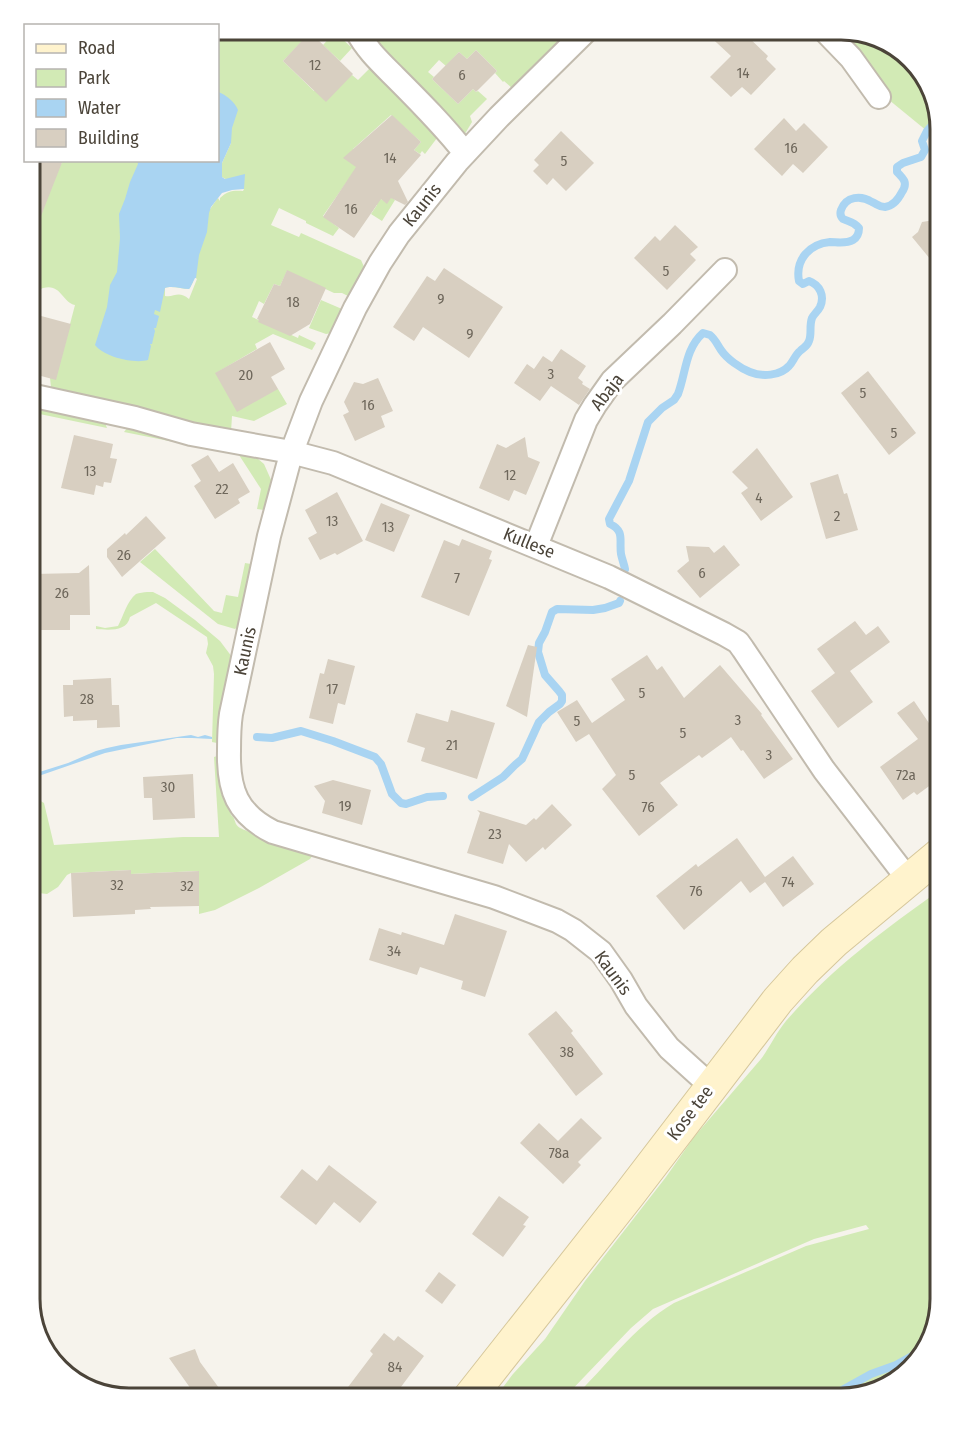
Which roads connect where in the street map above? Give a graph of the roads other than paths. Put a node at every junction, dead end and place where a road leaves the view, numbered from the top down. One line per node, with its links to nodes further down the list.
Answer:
1 (362, 40): 5 (street)
2 (576, 41): 5 (street, Kaunis)
3 (835, 41): 4 (street)
4 (879, 97)
5 (465, 153): 8 (street, Kaunis)
6 (724, 270): 9 (street, Abaja)
7 (41, 397): 8 (street, Kullese)
8 (291, 452): 9 (street, Kullese); 12 (street, Kaunis)
9 (536, 546): 11 (street, Kullese)
10 (930, 862): 11 (main road, Kose tee)
11 (908, 879): 12 (main road, Kose tee)
12 (711, 1086): 13 (main road, Kose tee)
13 (477, 1388)

